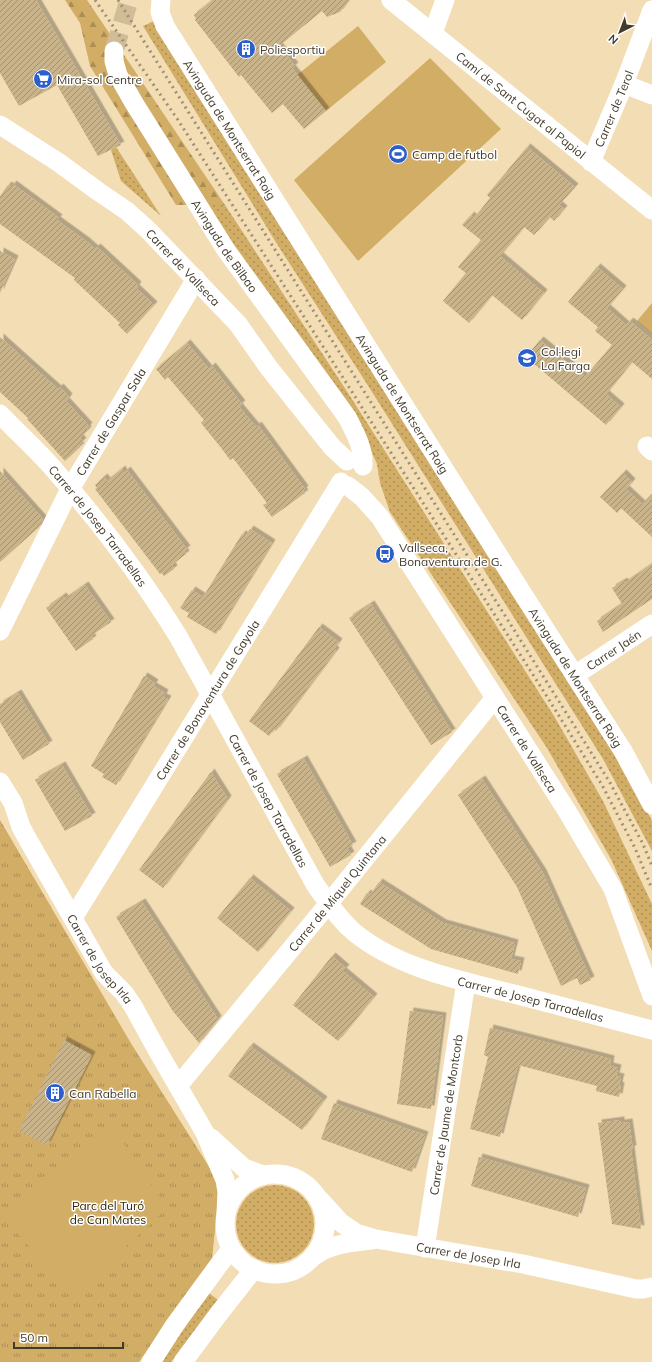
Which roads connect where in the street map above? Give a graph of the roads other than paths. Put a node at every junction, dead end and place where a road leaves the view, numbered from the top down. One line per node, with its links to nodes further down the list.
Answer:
1 (161, 0): 18 (street, Avinguda de Montserrat Roig)
2 (390, 0): 5 (street, Camí de Sant Cugat al Papiol)
3 (445, 0): 5 (street)
4 (652, 10): 7 (street, Carrer de Terol)
5 (433, 33): 10 (street, Camí de Sant Cugat al Papiol)
6 (114, 51): 14 (street, Avinguda de Bilbao)
7 (624, 84): 8 (street); 10 (street, Carrer de Terol)
8 (652, 95)
9 (0, 126): 12 (street, Carrer de Vallseca)
10 (591, 162): 11 (street, Camí de Sant Cugat al Papiol)
11 (652, 210)
12 (196, 279): 14 (street, Carrer de Vallseca); 15 (street, Carrer de Gaspar Sala)
13 (0, 414): 15 (street, Carrer de Josep Tarradellas)
14 (350, 472): 19 (street, Carrer de Bonaventura de Gayola); 20 (street, Carrer de Vallseca)
15 (70, 489): 17 (street, Carrer de Gaspar Sala); 19 (street, Carrer de Josep Tarradellas)
16 (652, 624): 18 (street, Carrer Jaén)
17 (0, 631)
18 (575, 675): 22 (street, Avinguda de Montserrat Roig)
19 (211, 695): 23 (street, Carrer de Josep Tarradellas); 24 (street, Carrer de Bonaventura de Gayola)
20 (494, 699): 23 (street, Carrer de Miquel Quintana); 26 (street, Carrer de Vallseca)
21 (0, 782): 24 (street, Carrer de Josep Irla)
22 (652, 805)
23 (329, 903): 25 (street, Carrer de Josep Tarradellas); 28 (street, Carrer de Miquel Quintana)
24 (73, 918): 28 (street, Carrer de Josep Irla)
25 (466, 982): 27 (street, Carrer de Josep Tarradellas); 34 (street, Carrer de Jaume de Montcorb)
26 (652, 996)
27 (652, 1030)
28 (178, 1086): 29 (street, Carrer de Josep Irla)
29 (205, 1133): 30 (street); 32 (street)
30 (263, 1175): 31 (street); 32 (street)
31 (320, 1200): 33 (street, Carrer de Josep Irla); 36 (street)
32 (226, 1213): 35 (street)
33 (376, 1239): 34 (street, Carrer de Josep Irla); 36 (street)
34 (425, 1248): 38 (street, Carrer de Josep Irla)
35 (232, 1249): 37 (street); 41 (street)
36 (314, 1256): 37 (street)
37 (254, 1270): 42 (street)
38 (629, 1287): 39 (street); 40 (street)
39 (652, 1287)
40 (652, 1303)
41 (151, 1362)
42 (183, 1362)

